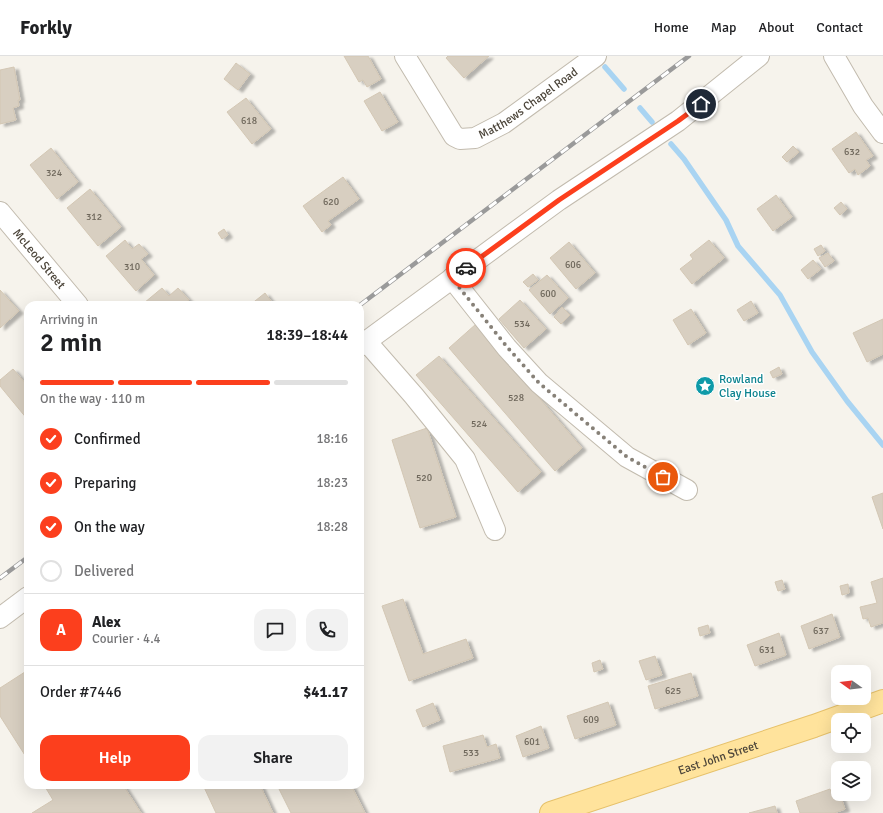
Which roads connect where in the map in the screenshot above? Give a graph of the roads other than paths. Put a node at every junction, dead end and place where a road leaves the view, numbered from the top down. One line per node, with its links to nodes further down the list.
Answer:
1 (405, 56): 2 (street, Matthews Chapel Road)
2 (596, 56)
3 (759, 56): 7 (street)
4 (834, 56): 5 (street)
5 (883, 133)
6 (0, 212): 8 (street, McLeod Street)
7 (453, 276): 9 (street); 11 (street)
8 (75, 301)
9 (364, 342)
10 (364, 344): 12 (street)
11 (687, 490)
12 (495, 530)
13 (24, 600): 14 (street)
14 (0, 618)
15 (883, 700): 16 (main road, East John Street)
16 (551, 813)

